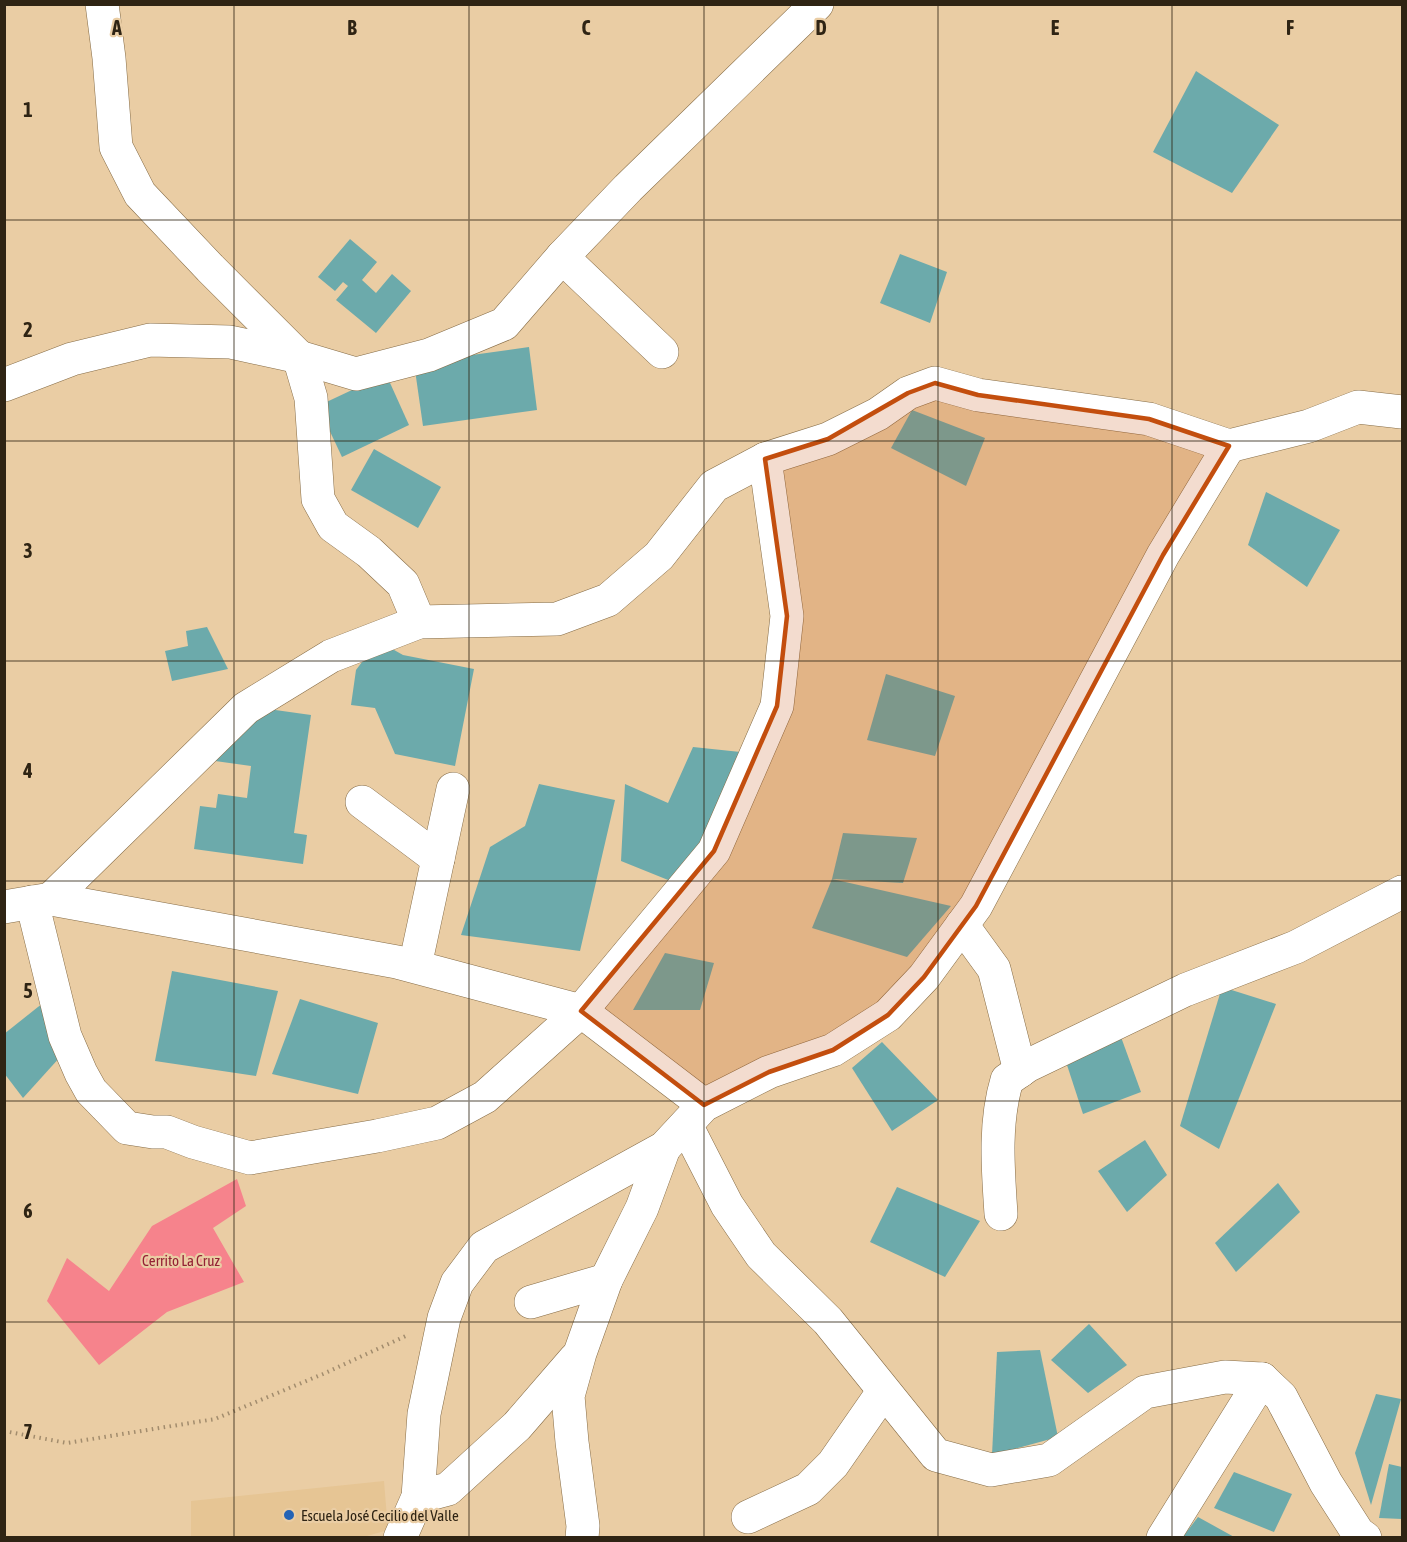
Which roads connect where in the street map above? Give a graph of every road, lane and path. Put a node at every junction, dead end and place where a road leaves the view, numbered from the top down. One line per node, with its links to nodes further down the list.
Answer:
1 (102, 4): 5 (street)
2 (817, 4): 3 (street)
3 (562, 257): 4 (street); 5 (street)
4 (662, 352)
5 (299, 357): 6 (street); 10 (street)
6 (4, 385)
7 (1402, 412): 8 (street)
8 (1229, 446): 9 (street); 16 (street)
9 (765, 459): 10 (street); 18 (street)
10 (419, 622): 15 (street)
11 (453, 789): 13 (street)
12 (362, 802): 13 (street)
13 (438, 859): 17 (street)
14 (1402, 892): 19 (street)
15 (20, 899): 17 (street); 18 (street)
16 (962, 925): 19 (street); 20 (street)
17 (415, 966): 18 (street)
18 (581, 1011): 20 (street)
19 (1020, 1071): 22 (street)
20 (695, 1115): 21 (street); 28 (street)
21 (664, 1149): 23 (street); 25 (street)
22 (1001, 1214)
23 (606, 1280): 24 (street); 26 (street)
24 (531, 1302)
25 (444, 1318): 29 (path); 30 (street)
26 (580, 1353): 30 (street); 33 (street)
27 (1262, 1379): 28 (street); 34 (street); 35 (street)
28 (883, 1392): 31 (street)
29 (4, 1431)
30 (418, 1497): 32 (street)
31 (748, 1517)
32 (400, 1538)
33 (582, 1538)
34 (1163, 1538)
35 (1365, 1538)

